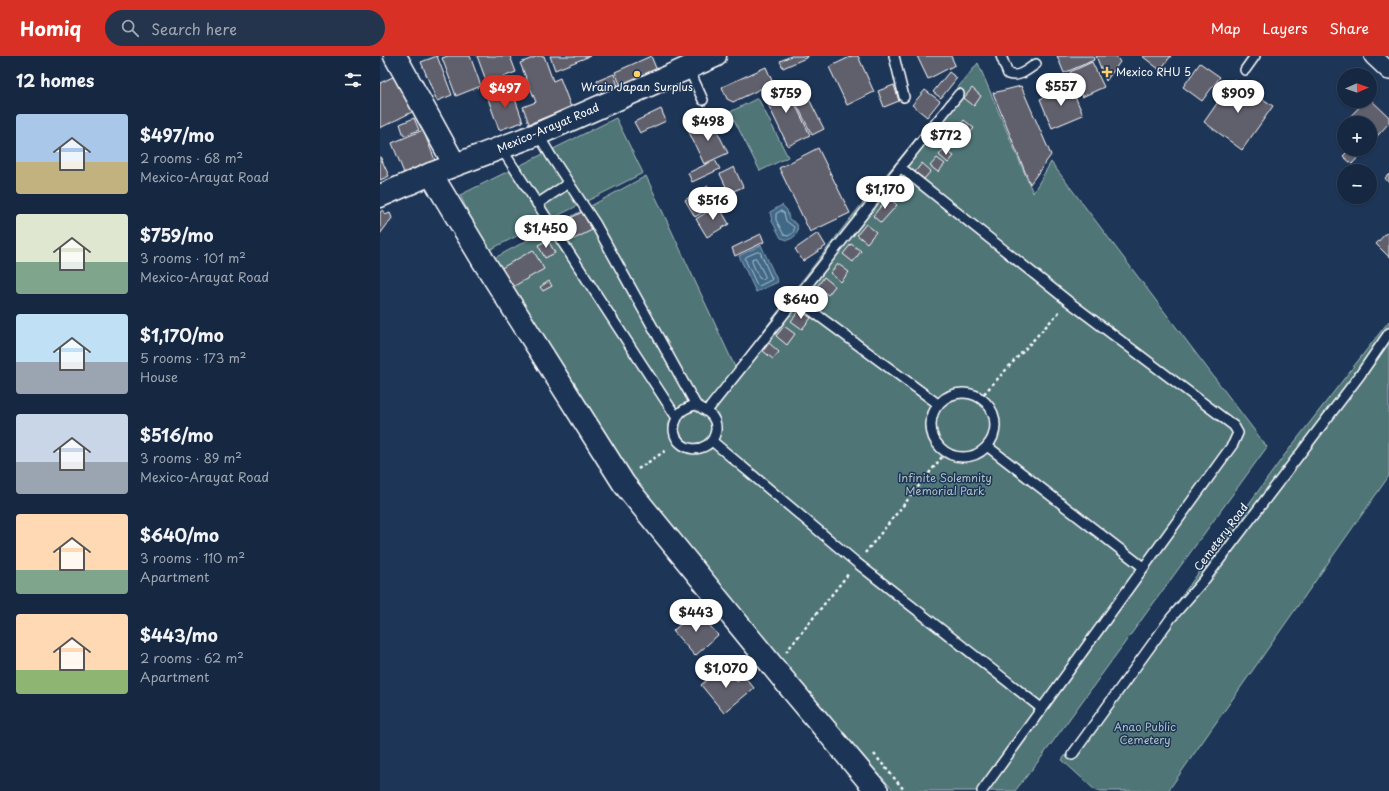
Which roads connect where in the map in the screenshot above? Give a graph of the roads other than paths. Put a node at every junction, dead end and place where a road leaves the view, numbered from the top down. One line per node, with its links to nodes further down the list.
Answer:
1 (395, 56): 16 (street)
2 (715, 56): 8 (street, Mexico-Arayat Road)
3 (894, 56): 12 (lane)
4 (1000, 56): 7 (lane)
5 (1255, 56): 9 (lane)
6 (1373, 56): 10 (street)
7 (1036, 64)
8 (688, 67): 13 (lane); 14 (street, Mexico-Arayat Road)
9 (1245, 70)
10 (1389, 71)
11 (959, 94): 17 (lane)
12 (904, 97)
13 (703, 100)
14 (538, 134): 15 (street, Mexico-Arayat Road); 19 (lane)
15 (501, 148): 16 (street, Mexico-Arayat Road); 21 (lane)
16 (455, 165): 18 (street, Mexico-Arayat Road)
17 (900, 167): 22 (lane); 30 (lane)
18 (431, 174): 20 (street, Mexico-Arayat Road); 33 (street)
19 (569, 182): 21 (lane); 25 (lane)
20 (380, 196)
21 (537, 204): 27 (lane)
22 (797, 300): 24 (lane); 26 (lane)
23 (1389, 333): 32 (lane, Cemetery Road)
24 (938, 404): 29 (lane); 29 (lane)
25 (696, 405): 26 (lane); 27 (lane)
26 (708, 411): 28 (lane)
27 (677, 418): 28 (lane)
28 (712, 441): 31 (lane)
29 (987, 446): 30 (lane)
30 (1143, 567): 31 (lane)
31 (1041, 708): 34 (lane)
32 (1072, 755)
33 (877, 791)
34 (982, 791)

